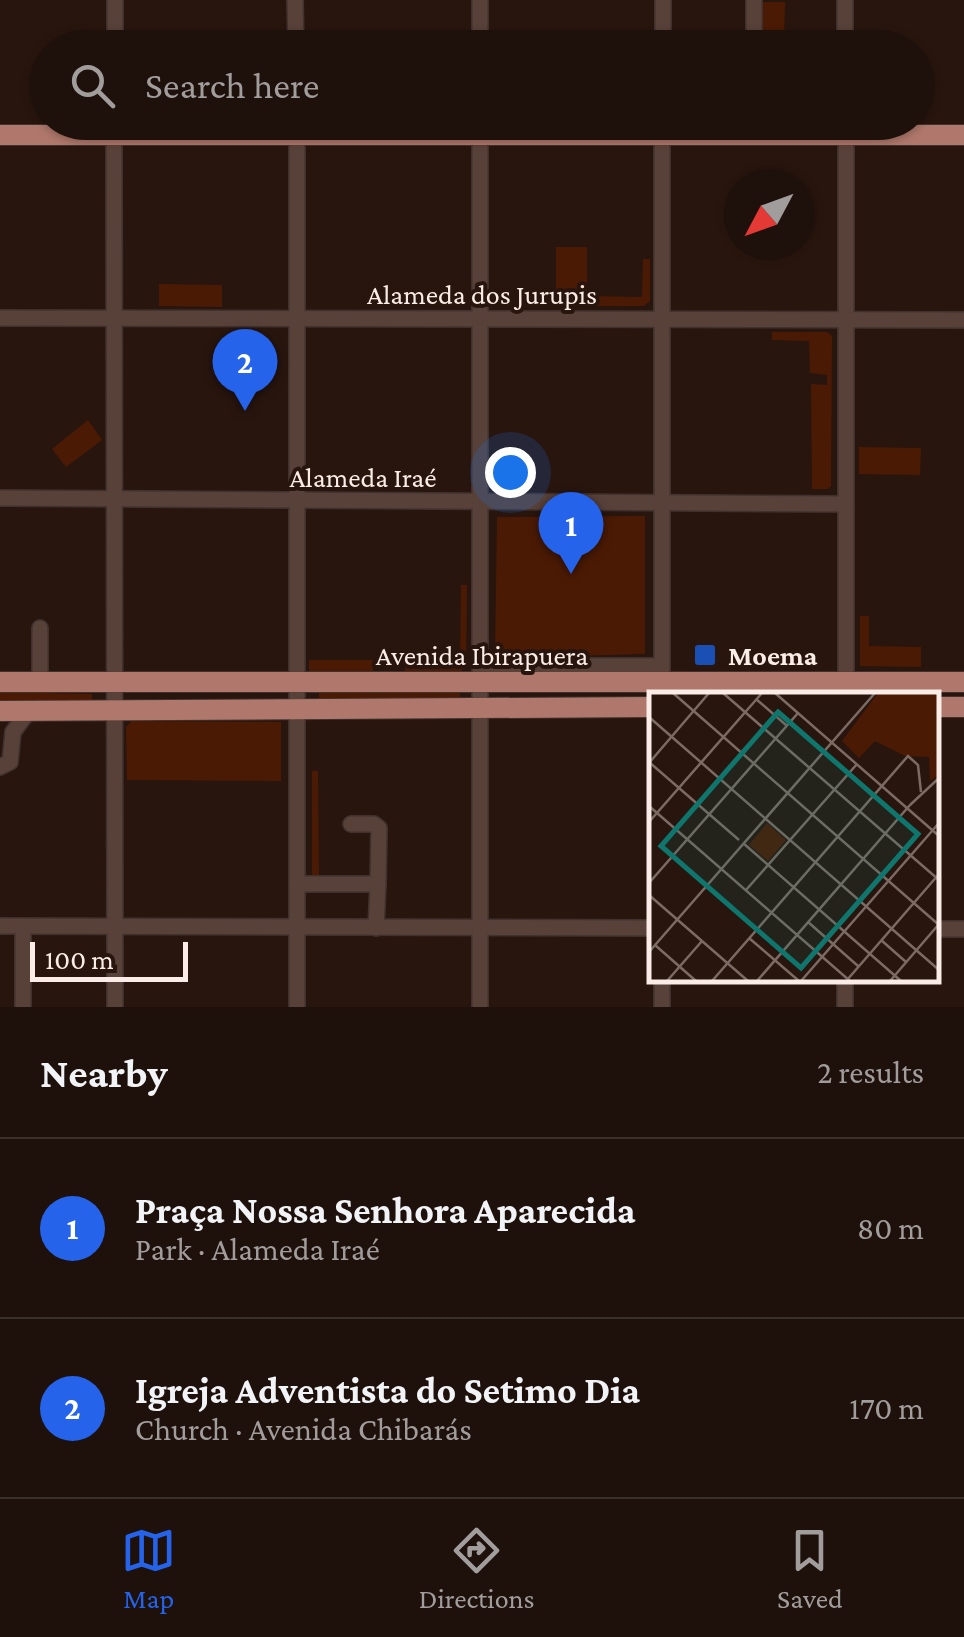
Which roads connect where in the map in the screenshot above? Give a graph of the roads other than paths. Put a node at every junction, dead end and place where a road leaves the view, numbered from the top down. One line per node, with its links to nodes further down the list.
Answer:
1 (115, 0): 7 (street)
2 (296, 0): 8 (street)
3 (480, 0): 9 (street)
4 (663, 0): 10 (street)
5 (754, 0): 11 (street)
6 (846, 0): 12 (street)
7 (115, 30)
8 (296, 30)
9 (480, 30)
10 (663, 30)
11 (754, 30)
12 (846, 30)
13 (30, 133): 15 (main road)
14 (934, 133): 16 (main road)
15 (0, 135)
16 (964, 135)
17 (114, 140): 24 (street)
18 (297, 140): 23 (street)
19 (480, 140): 25 (street)
20 (662, 140): 26 (street)
21 (846, 140): 27 (street)
22 (0, 318): 24 (street, Alameda dos Jurupis)
23 (297, 318): 24 (street, Alameda dos Jurupis); 25 (street, Alameda dos Jurupis); 31 (street)
24 (114, 319): 30 (street)
25 (480, 319): 26 (street, Alameda dos Jurupis); 32 (street)
26 (662, 319): 27 (street, Alameda dos Jurupis); 33 (street)
27 (846, 320): 28 (street, Alameda dos Jurupis); 34 (street)
28 (964, 320)
29 (0, 498): 30 (street, Alameda Iraé)
30 (114, 499): 31 (street, Alameda Iraé); 42 (street)
31 (297, 502): 32 (street, Alameda Iraé); 41 (street)
32 (480, 502): 33 (street, Alameda Iraé); 37 (street)
33 (662, 502): 34 (street, Alameda Iraé); 36 (street)
34 (845, 504): 43 (street)
35 (40, 628): 39 (street)
36 (662, 674): 37 (main road, Avenida Ibirapuera); 43 (main road, Avenida Ibirapuera)
37 (481, 675): 41 (main road, Avenida Ibirapuera); 45 (street)
38 (0, 682): 39 (main road, Avenida Ibirapuera)
39 (40, 682): 42 (main road, Avenida Ibirapuera)
40 (964, 682): 43 (main road, Avenida Ibirapuera)
41 (297, 683): 42 (main road, Avenida Ibirapuera); 46 (street)
42 (114, 684): 47 (street)
43 (846, 688)
44 (649, 708): 45 (main road, Avenida Ibirapuera)
45 (480, 709): 46 (main road, Avenida Ibirapuera); 58 (street)
46 (296, 711): 47 (main road, Avenida Ibirapuera); 51 (street)
47 (114, 712): 48 (main road, Avenida Ibirapuera); 55 (street)
48 (8, 721): 49 (street)
49 (0, 767)
50 (351, 824): 52 (street)
51 (297, 884): 52 (street); 56 (street)
52 (378, 884): 57 (street)
53 (0, 926): 54 (street)
54 (23, 926): 55 (street); 60 (street)
55 (114, 927): 56 (street); 61 (street)
56 (297, 928): 57 (street); 62 (street)
57 (376, 928): 58 (street)
58 (480, 928): 59 (street); 63 (street)
59 (649, 928)
60 (24, 1007)
61 (114, 1007)
62 (297, 1007)
63 (480, 1007)

